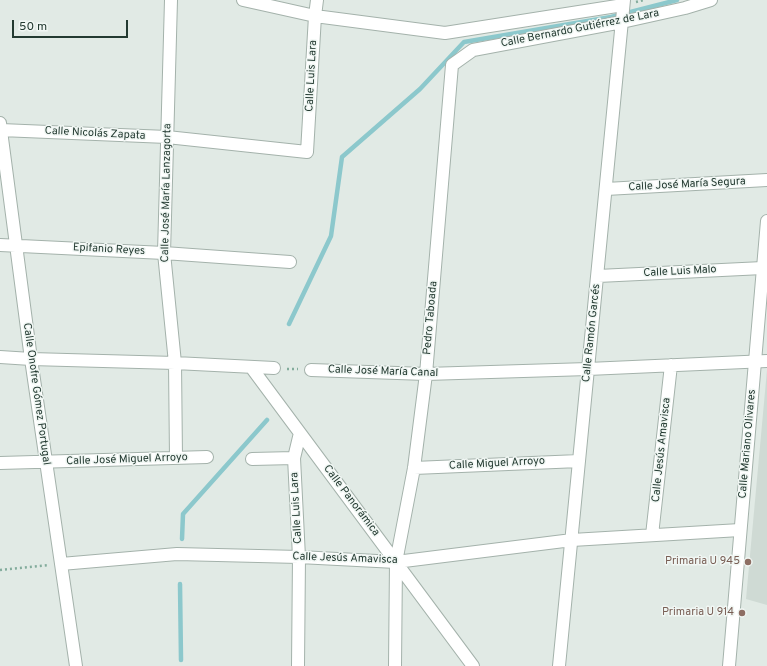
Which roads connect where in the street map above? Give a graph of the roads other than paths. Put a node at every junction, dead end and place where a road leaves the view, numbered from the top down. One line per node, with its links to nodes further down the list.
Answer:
1 (171, 0): 10 (street, Calle José María Lanzagorta)
2 (243, 0): 6 (street, Calle Bernardo Gutiérrez de Lara)
3 (317, 0): 6 (street, Calle Luis Lara)
4 (711, 0): 7 (street, Calle Bernardo Gutiérrez de Lara)
5 (624, 2): 6 (street, Calle Bernardo Gutiérrez de Lara); 7 (street, Calle Ramón Garcés)
6 (315, 16): 11 (street, Calle Luis Lara)
7 (622, 22): 8 (street, Calle Bernardo Gutiérrez de Lara); 13 (street, Calle Ramón Garcés)
8 (452, 65): 30 (street, Pedro Taboada)
9 (0, 126): 10 (street, Calle Nicolás Zapata); 16 (street, Calle Onofre Gómez Portugal)
10 (167, 137): 11 (street, Calle Nicolás Zapata); 17 (street, Calle José María Lanzagorta)
11 (308, 152)
12 (767, 180): 13 (street, Calle José María Segura)
13 (606, 189): 20 (street, Calle Ramón Garcés)
14 (767, 221): 19 (street, Calle Mariano Olivares)
15 (0, 245): 16 (street, Epifanio Reyes)
16 (17, 246): 17 (street, Epifanio Reyes); 22 (street, Calle Onofre Gómez Portugal)
17 (164, 253): 18 (street, Epifanio Reyes); 24 (street, Calle José María Lanzagorta)
18 (290, 262)
19 (763, 268): 20 (street, Calle Luis Malo); 23 (street, Calle Mariano Olivares)
20 (598, 276): 28 (street, Calle Ramón Garcés)
21 (0, 357): 22 (street)
22 (31, 359): 24 (street); 37 (street, Calle Onofre Gómez Portugal)
23 (761, 361): 25 (street, Calle José María Canal); 40 (street, Calle Mariano Olivares)
24 (175, 363): 26 (street); 33 (street, Calle José María Lanzagorta)
25 (671, 365): 28 (street, Calle José María Canal); 41 (street, Calle Jesús Amavisca)
26 (251, 367): 27 (street); 31 (street)
27 (274, 368)
28 (588, 369): 30 (street, Calle José María Canal); 36 (street, Calle Ramón Garcés)
29 (311, 370): 30 (street, Calle José María Canal)
30 (426, 374): 39 (street, Pedro Taboada)
31 (300, 433): 34 (street, Calle Luis Lara); 44 (street, Calle Panorámica)
32 (207, 457): 33 (street, Calle José Miguel Arroyo)
33 (176, 458): 37 (street, Calle José Miguel Arroyo)
34 (294, 458): 35 (street); 43 (street, Calle Luis Lara)
35 (252, 459)
36 (579, 461): 39 (street, Calle Miguel Arroyo); 42 (street, Calle Ramón Garcés)
37 (46, 462): 38 (street, Calle José Miguel Arroyo); 45 (street, Calle Onofre Gómez Portugal)
38 (0, 463)
39 (414, 468): 44 (street, Pedro Taboada)
40 (740, 530): 41 (street, Calle Jesús Amavisca); 51 (street, Calle Mariano Olivares)
41 (652, 535): 42 (street, Calle Jesús Amavisca)
42 (572, 540): 44 (street, Calle Jesús Amavisca); 50 (street, Calle Ramón Garcés)
43 (299, 557): 44 (street, Calle Jesús Amavisca); 45 (street, Calle Jesús Amavisca); 47 (street, Calle Luis Lara)
44 (396, 562): 48 (street, Pedro Taboada); 49 (street, Calle Panorámica)
45 (61, 564): 46 (street, Calle Onofre Gómez Portugal)
46 (76, 666)
47 (298, 666)
48 (395, 666)
49 (474, 666)
50 (558, 666)
51 (729, 666)

